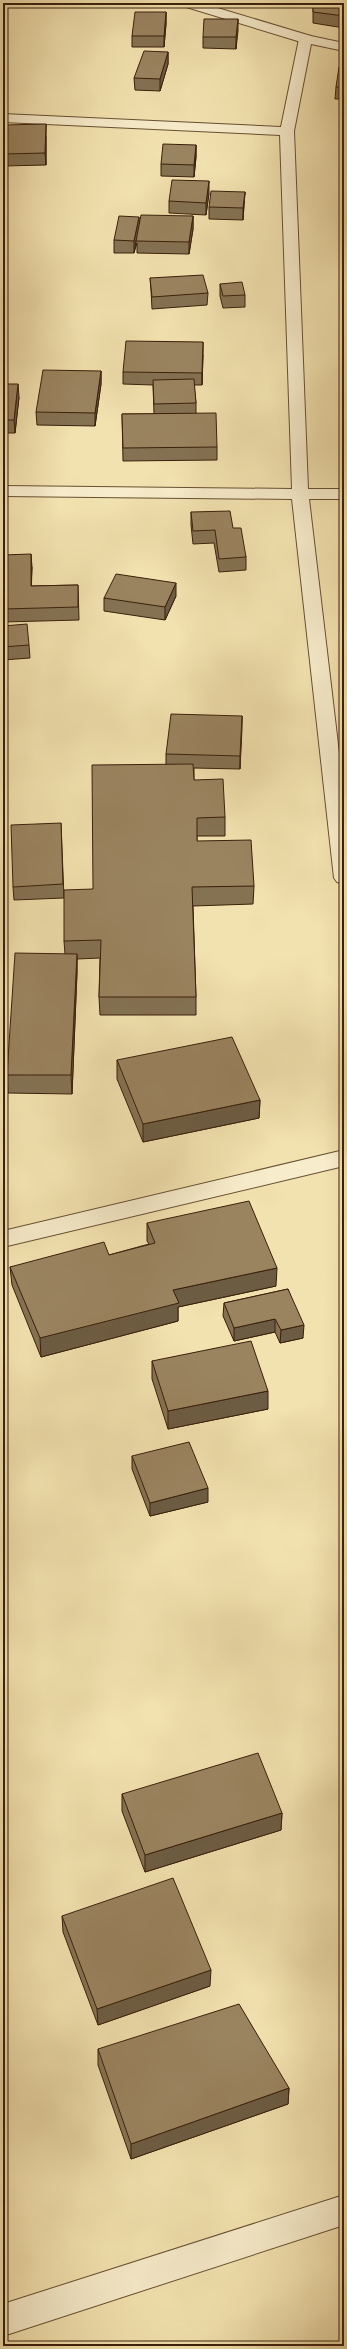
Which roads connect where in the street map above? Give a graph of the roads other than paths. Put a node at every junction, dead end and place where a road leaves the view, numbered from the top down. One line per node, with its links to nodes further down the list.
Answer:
1 (188, 3): 2 (street)
2 (306, 39): 3 (street); 5 (street)
3 (344, 47)
4 (3, 118): 5 (street)
5 (287, 131): 7 (street)
6 (3, 491): 7 (street)
7 (300, 493): 8 (street); 9 (street)
8 (344, 494)
9 (344, 878)
10 (344, 1158): 11 (street)
11 (3, 1239)
12 (344, 2210): 13 (street)
13 (3, 2320)

